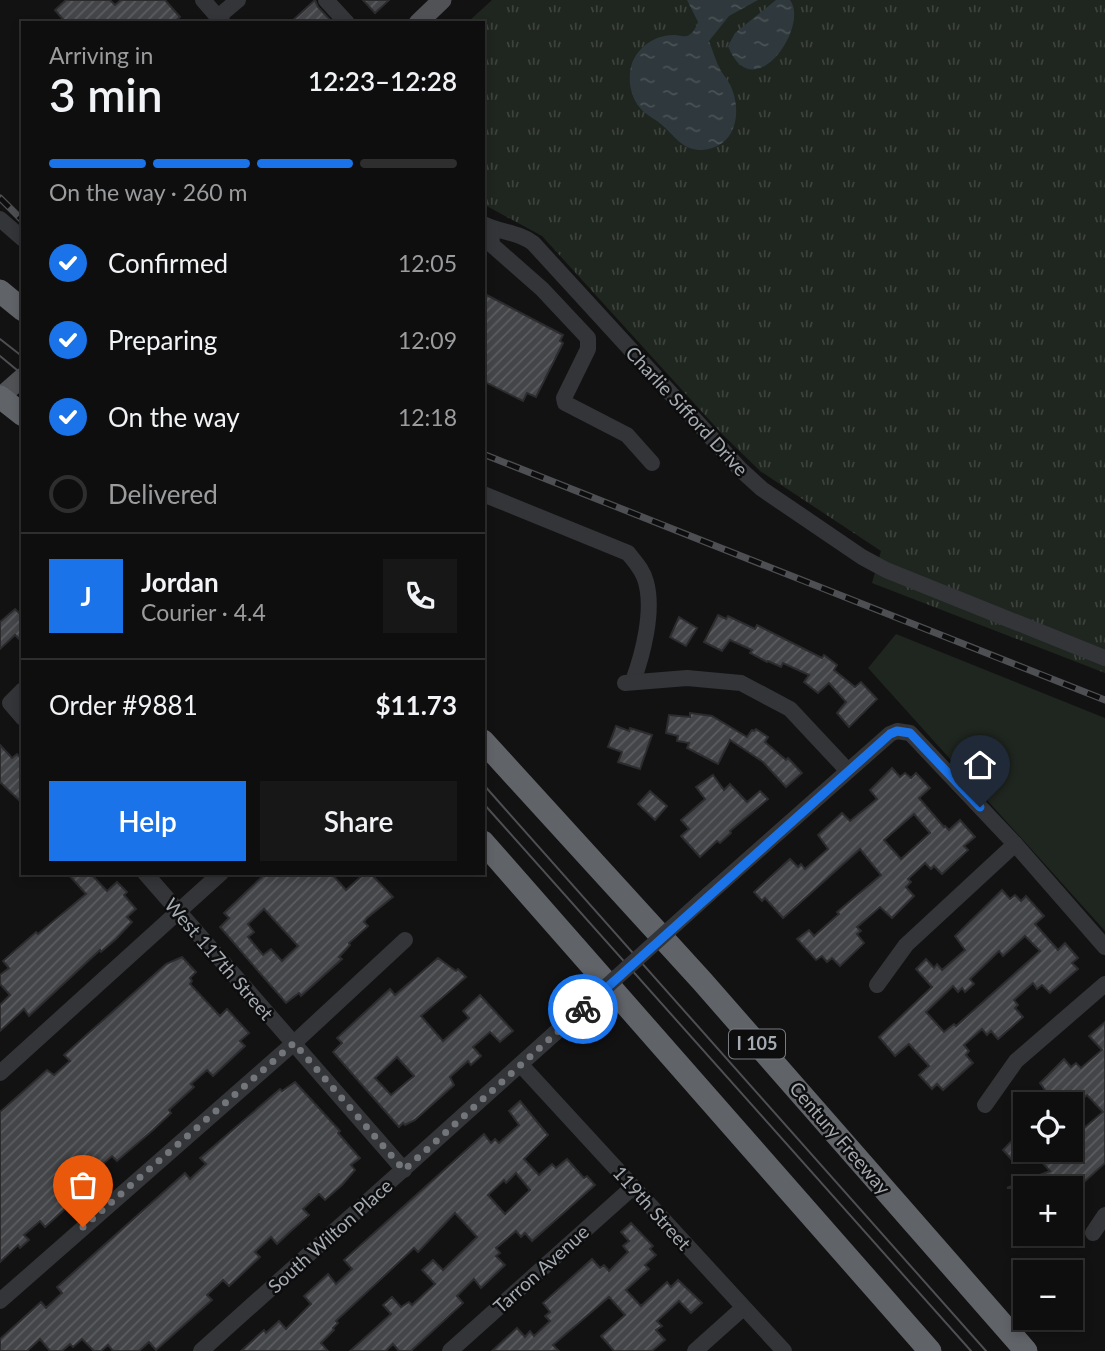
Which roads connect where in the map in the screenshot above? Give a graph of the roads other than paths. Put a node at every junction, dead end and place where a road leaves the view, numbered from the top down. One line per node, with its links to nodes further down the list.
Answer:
1 (203, 0): 5 (street)
2 (238, 0): 5 (street)
3 (326, 0): 6 (street)
4 (442, 0): 7 (main road)
5 (221, 20)
6 (345, 21)
7 (420, 21)
8 (0, 219): 10 (street)
9 (487, 226): 16 (street); 18 (street, Charlie Sifford Drive)
10 (21, 237)
11 (0, 291): 12 (highway)
12 (21, 308)
13 (21, 379): 14 (main road)
14 (0, 397): 15 (highway)
15 (21, 413)
16 (652, 463)
17 (485, 495): 22 (street)
18 (1105, 658)
19 (21, 693): 20 (street)
20 (21, 716)
21 (485, 743): 47 (highway, Century Freeway / I 105)
22 (848, 771): 24 (street, South Wilton Place); 33 (street, South Wilton Place, bridge)
23 (485, 844): 46 (highway)
24 (1015, 844): 29 (street); 31 (street)
25 (147, 875): 27 (street, West 117th Street)
26 (218, 875): 27 (street)
27 (177, 912): 32 (street, West 117th Street); 34 (street)
28 (405, 940): 32 (street)
29 (1105, 947)
30 (1105, 984): 35 (street)
31 (877, 985)
32 (294, 1043): 36 (street, West 117th Street); 40 (street)
33 (521, 1065): 36 (street, South Wilton Place); 37 (street, 119th Street)
34 (0, 1073)
35 (985, 1105)
36 (404, 1170): 42 (street, South Wilton Place)
37 (633, 1187): 41 (street, 119th Street); 43 (street, Tarron Avenue)
38 (1105, 1215): 39 (street)
39 (1093, 1233)
40 (0, 1301)
41 (743, 1308): 44 (street); 45 (street, 119th Street)
42 (201, 1351)
43 (450, 1351)
44 (695, 1351)
45 (784, 1351)
46 (930, 1351)
47 (1026, 1351)

